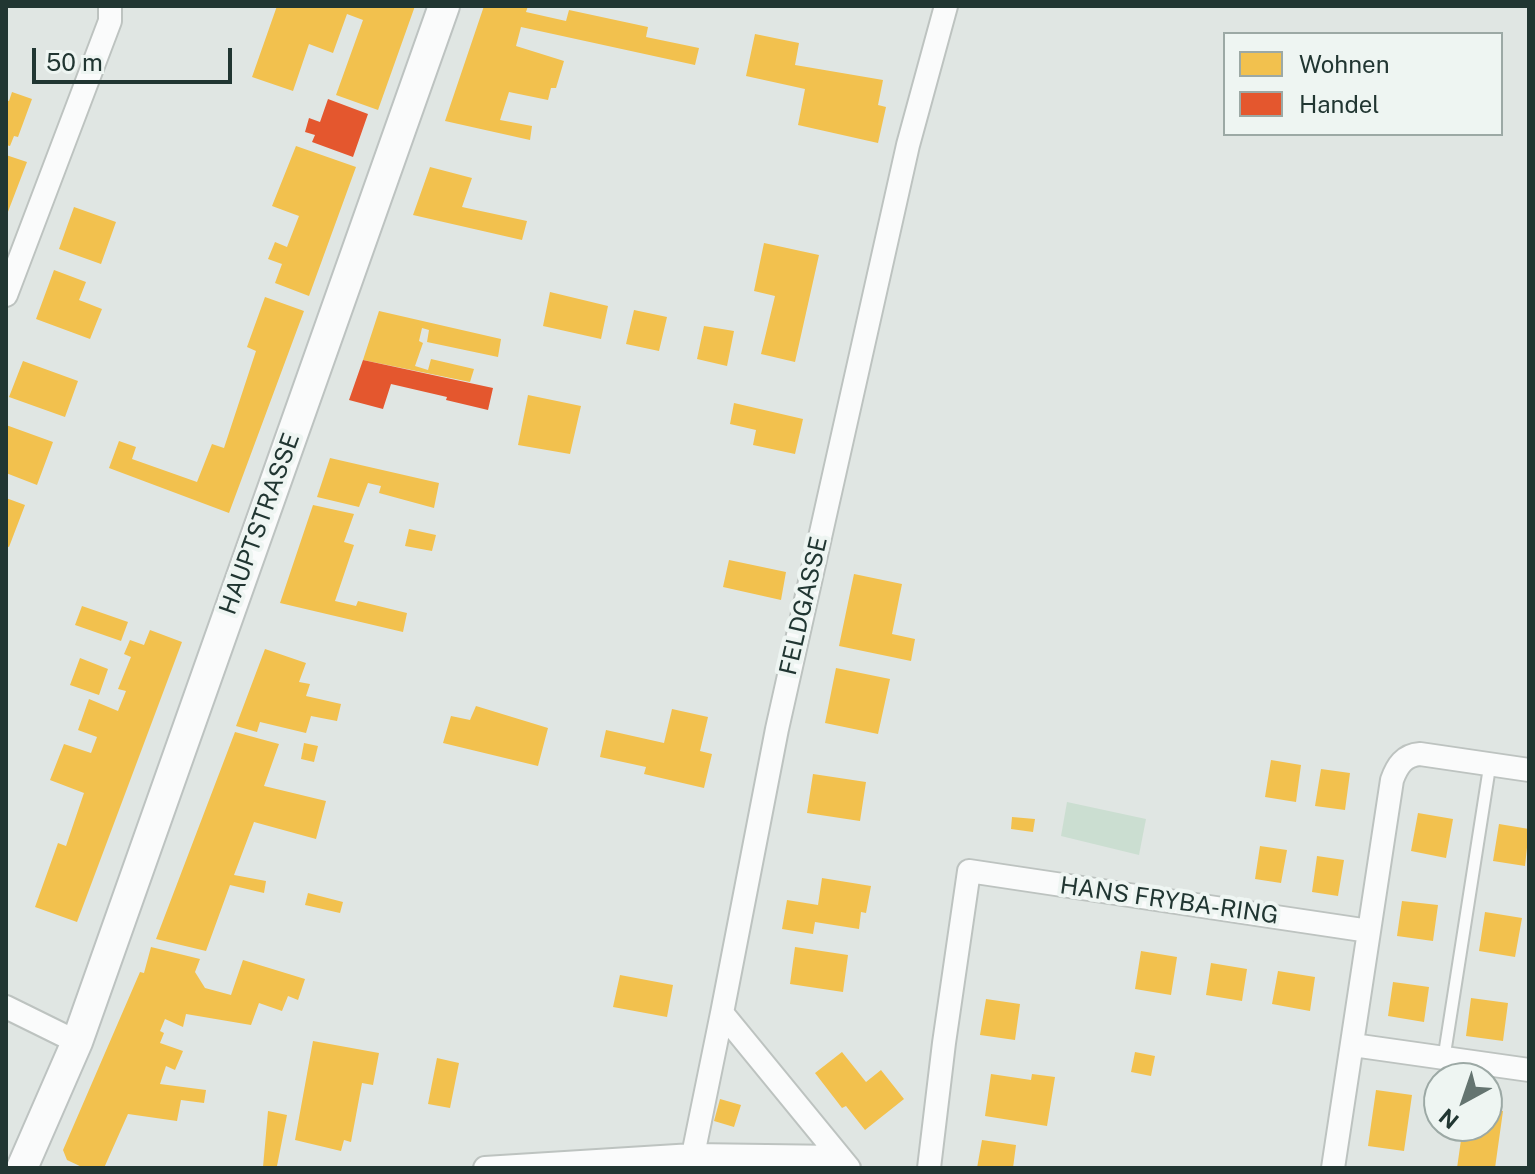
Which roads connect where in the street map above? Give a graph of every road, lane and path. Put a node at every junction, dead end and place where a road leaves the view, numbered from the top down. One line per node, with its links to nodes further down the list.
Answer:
1 (110, 6): 4 (street)
2 (444, 6): 10 (main road, HAUPTSTRASSE)
3 (946, 6): 9 (street, FELDGASSE)
4 (6, 295)
5 (1490, 764): 6 (street); 7 (street); 12 (lane)
6 (1529, 770)
7 (1369, 931): 11 (street); 18 (street, HANS FRYBA-RING)
8 (6, 1007): 10 (street)
9 (722, 1013): 14 (street, FELDGASSE); 15 (street)
10 (77, 1042): 16 (main road, HAUPTSTRASSE)
11 (1353, 1045): 12 (street); 19 (street)
12 (1444, 1057): 13 (street)
13 (1529, 1070)
14 (693, 1155): 15 (street); 17 (street)
15 (844, 1162)
16 (22, 1168)
17 (485, 1168)
18 (929, 1168)
19 (1333, 1168)

